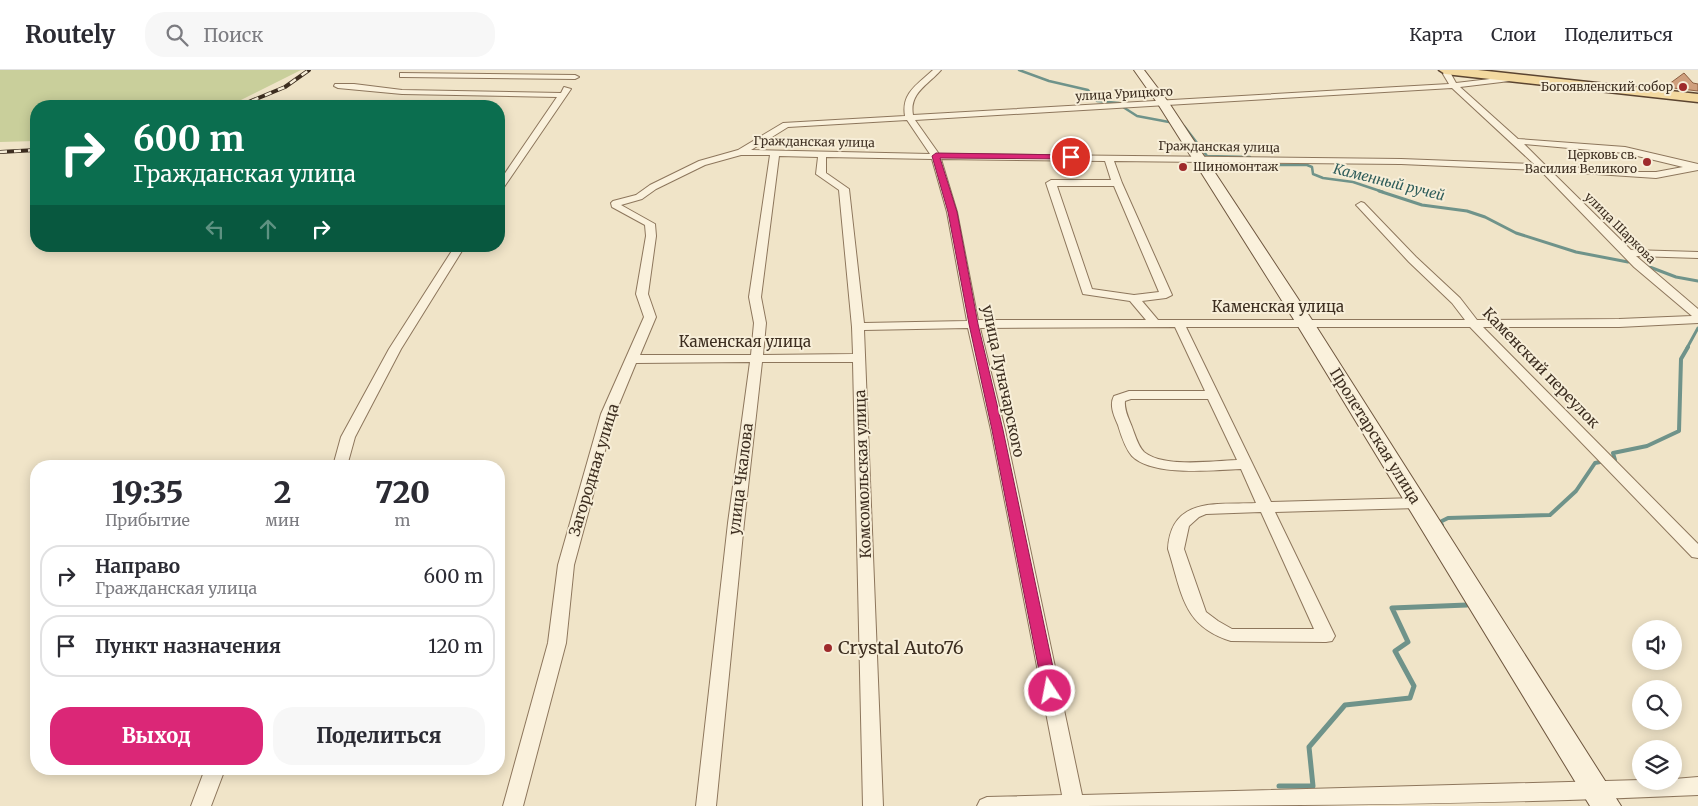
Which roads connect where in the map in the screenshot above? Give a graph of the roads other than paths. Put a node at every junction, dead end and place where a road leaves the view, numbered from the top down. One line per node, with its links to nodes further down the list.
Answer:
1 (482, 70): 8 (street)
2 (937, 70): 15 (street)
3 (1139, 70): 14 (main road, Пролетарская улица)
4 (1445, 70): 5 (main road)
5 (1450, 70): 9 (main road); 11 (street)
6 (405, 72): 8 (street)
7 (578, 73): 8 (street); 12 (street)
8 (476, 76)
9 (1515, 78): 11 (street, улица Урицкого); 13 (main road)
10 (338, 86): 12 (street)
11 (1454, 86): 14 (street, улица Урицкого); 16 (street, улица Шаркова)
12 (562, 95): 25 (street)
13 (1698, 98)
14 (1163, 103): 15 (street, улица Урицкого); 22 (main road, Пролетарская улица)
15 (909, 117): 17 (street, улица Урицкого); 20 (street, улица Луначарского)
16 (1516, 141): 23 (street, улица Шаркова); 24 (street, Гражданская улица)
17 (741, 152): 18 (street, Гражданская улица); 42 (street, Загородная улица)
18 (775, 153): 19 (street, Гражданская улица); 40 (street, улица Чкалова)
19 (822, 156): 20 (street, Гражданская улица); 39 (street, Комсомольская улица)
20 (936, 156): 21 (street, Гражданская улица); 36 (street, улица Луначарского)
21 (1109, 158): 22 (street, Гражданская улица); 26 (street)
22 (1200, 159): 23 (street, Гражданская улица); 34 (main road, Пролетарская улица)
23 (1540, 166): 24 (street, Гражданская улица); 29 (street, улица Шаркова)
24 (1696, 167)
25 (505, 179)
26 (1117, 183): 31 (street); 31 (street)
27 (1361, 205): 35 (street, Каменский переулок)
28 (456, 252): 44 (street)
29 (1628, 253): 30 (street); 32 (street, улица Шаркова)
30 (1698, 255)
31 (1134, 298): 37 (street)
32 (1698, 315)
33 (1698, 319): 35 (street, Каменская улица)
34 (1305, 323): 35 (street, Каменская улица); 38 (street, Каменская улица); 46 (main road, Пролетарская улица)
35 (1474, 323): 48 (street, Каменский переулок)
36 (974, 324): 37 (street, Каменская улица); 39 (street, Каменская улица); 53 (street, улица Луначарского)
37 (1154, 324): 38 (street, Каменская улица)
38 (1179, 324): 43 (street)
39 (858, 327): 41 (street, Комсомольская улица)
40 (756, 358): 41 (street, Каменская улица); 42 (street, Каменская улица); 56 (street, улица Чкалова)
41 (859, 358): 57 (street, Комсомольская улица)
42 (632, 359): 55 (street, Загородная улица)
43 (1213, 395): 45 (street); 45 (street)
44 (342, 460)
45 (1245, 464): 47 (street)
46 (1417, 503): 47 (street); 51 (main road, Пролетарская улица)
47 (1265, 507): 47 (street)
48 (1698, 553)
49 (213, 775): 54 (street)
50 (1698, 786): 51 (street)
51 (1601, 798): 52 (street)
52 (1344, 801): 53 (street)
53 (1074, 805): 58 (street)
54 (201, 806)
55 (513, 806)
56 (706, 806)
57 (873, 806)
58 (987, 806)

